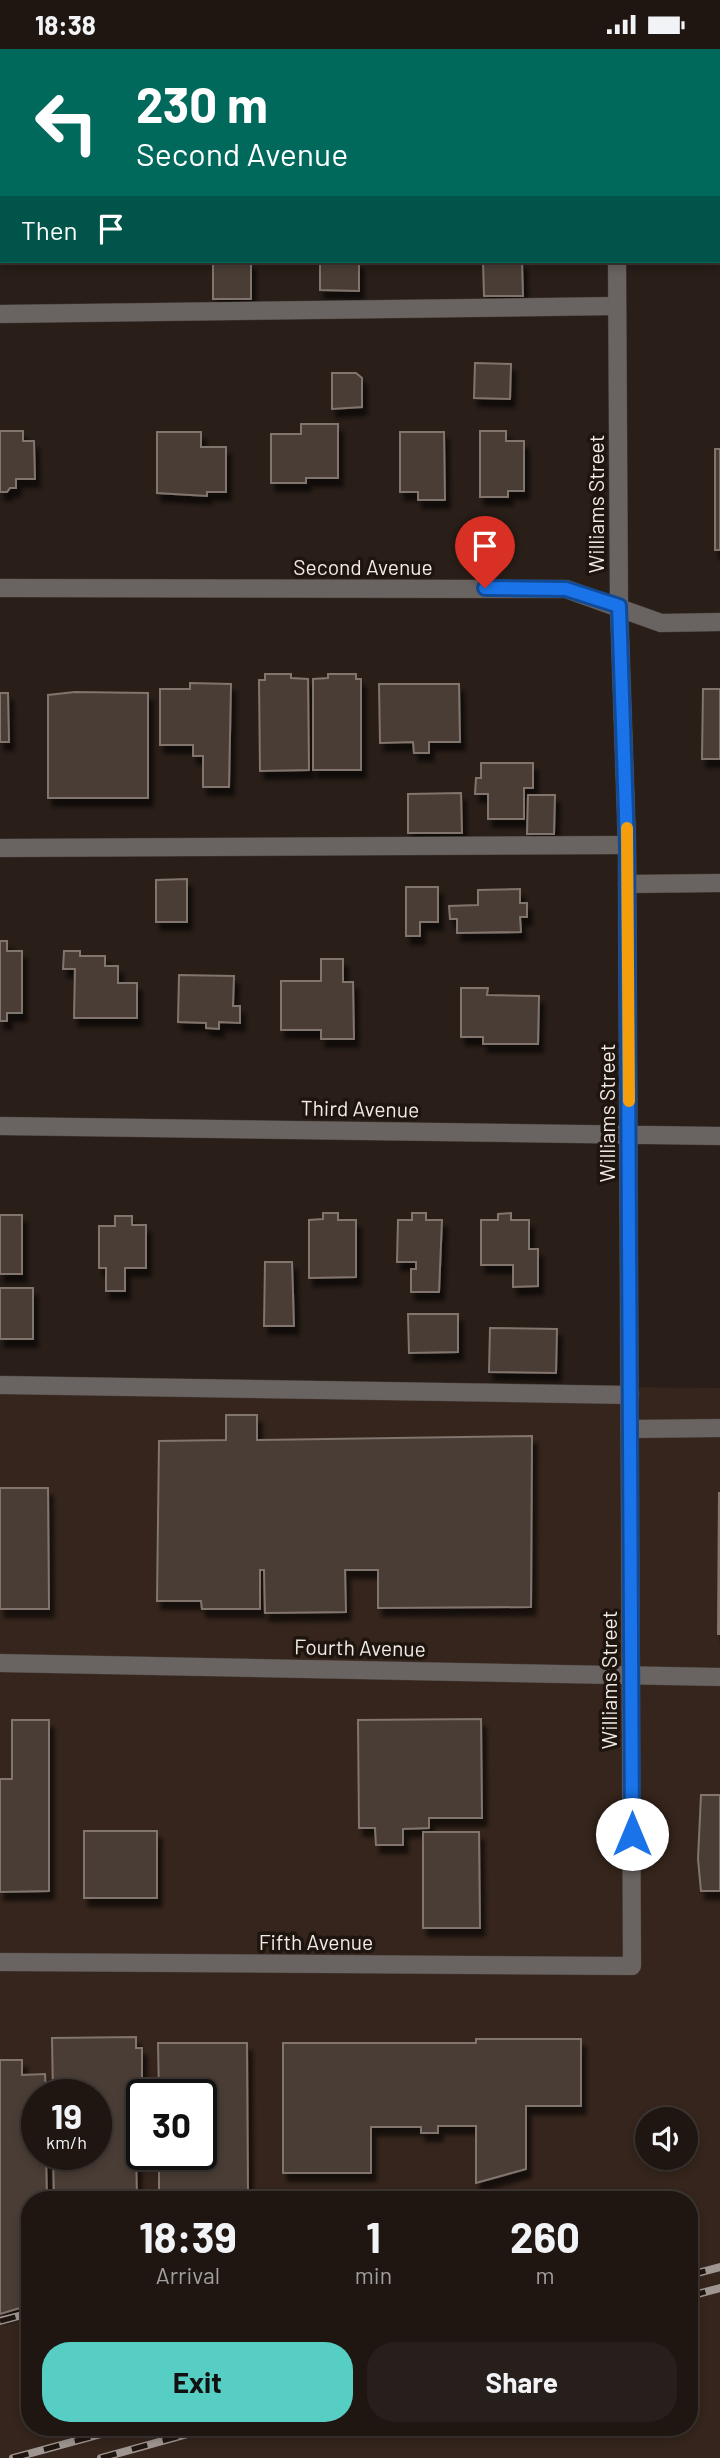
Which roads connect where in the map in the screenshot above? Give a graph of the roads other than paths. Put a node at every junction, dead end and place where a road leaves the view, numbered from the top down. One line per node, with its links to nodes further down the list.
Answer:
1 (617, 263): 2 (street, Williams Street)
2 (617, 306): 3 (street); 5 (street, Williams Street)
3 (0, 314)
4 (0, 588): 5 (street, Second Avenue)
5 (619, 606): 6 (street, Second Avenue); 7 (street, Williams Street)
6 (720, 622)
7 (627, 845): 8 (street); 10 (street, Williams Street)
8 (0, 848)
9 (720, 883): 10 (street)
10 (627, 884): 12 (street, Williams Street)
11 (0, 1126): 12 (street, Third Avenue)
12 (629, 1135): 13 (street, Third Avenue); 15 (street, Williams Street)
13 (720, 1136)
14 (0, 1385): 15 (street)
15 (630, 1395): 17 (street, Williams Street)
16 (720, 1428): 17 (street)
17 (630, 1429): 19 (street, Williams Street)
18 (0, 1663): 19 (street, Fourth Avenue)
19 (631, 1675): 20 (street, Fourth Avenue); 22 (street, Williams Street)
20 (720, 1677)
21 (0, 1962): 22 (street, Fifth Avenue)
22 (632, 1966)

